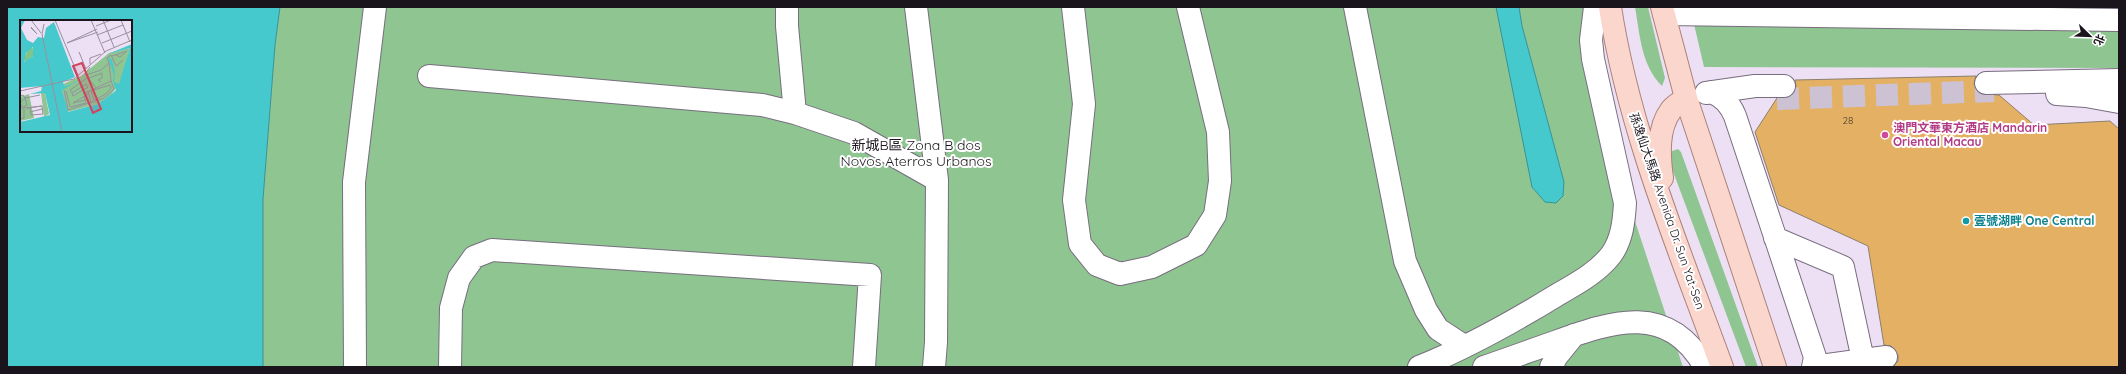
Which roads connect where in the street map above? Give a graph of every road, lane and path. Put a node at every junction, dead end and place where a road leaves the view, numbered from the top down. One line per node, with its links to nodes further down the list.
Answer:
1 (375, 7): 28 (street)
2 (787, 7): 16 (street)
3 (916, 7): 18 (street)
4 (1073, 7): 5 (street)
5 (1188, 7)
6 (1355, 7): 23 (street)
7 (1594, 7): 21 (street)
8 (1610, 7): 19 (main road, 孫逸仙大馬路 Avenida Dr. Sun Yat-Sen)
9 (1663, 11): 10 (street); 14 (main road)
10 (2119, 20)
11 (429, 76): 16 (street)
12 (2119, 80): 15 (street)
13 (1711, 92): 14 (street); 17 (street); 17 (street)
14 (1686, 98): 19 (main road); 35 (main road)
15 (2119, 102)
16 (795, 113): 18 (street)
17 (1737, 123): 20 (street)
18 (937, 180): 30 (street)
19 (1667, 218): 34 (main road, 孫逸仙大馬路 Avenida Dr. Sun Yat-Sen)
20 (1775, 238): 25 (street); 36 (street)
21 (1506, 324): 23 (street); 27 (street)
22 (1574, 335): 27 (street); 32 (street); 33 (street)
23 (1464, 346): 31 (street)
24 (1886, 357): 25 (street)
25 (1863, 360): 36 (street)
26 (452, 364): 29 (street)
27 (1492, 366)
28 (355, 367)
29 (864, 367)
30 (934, 367)
31 (1419, 367)
32 (1551, 367)
33 (1705, 367)
34 (1722, 367)
35 (1775, 367)
36 (1813, 367)

